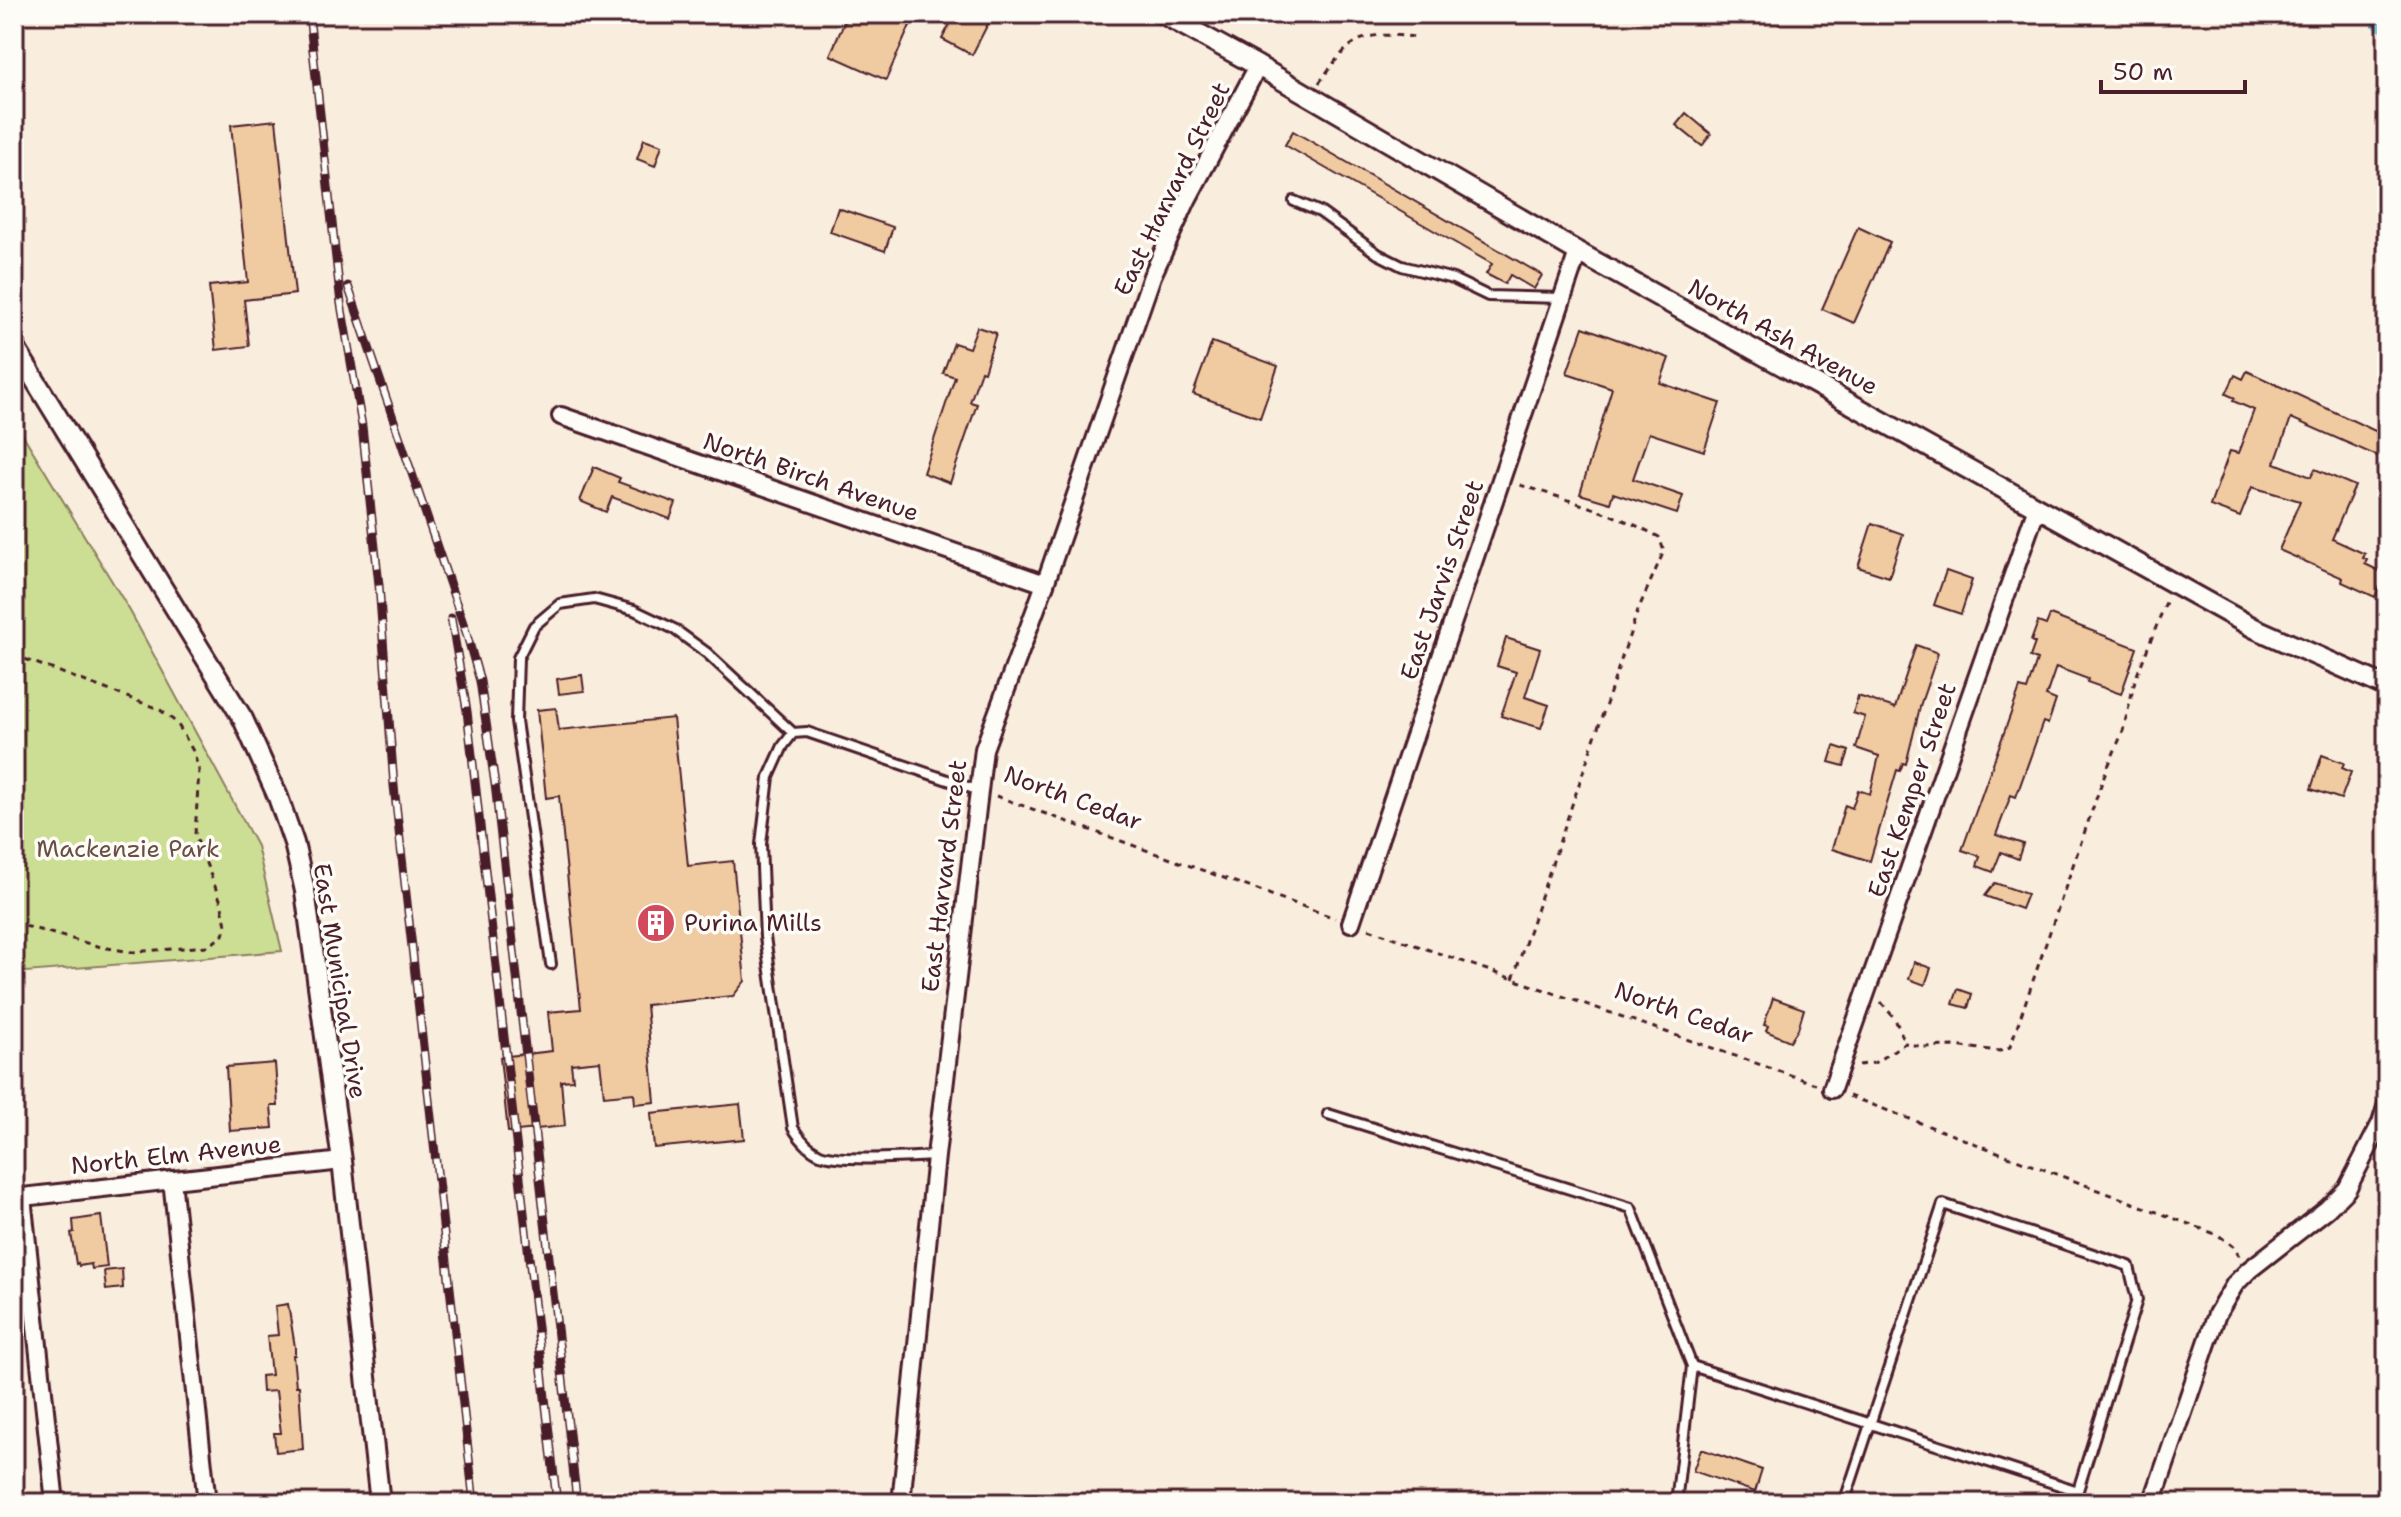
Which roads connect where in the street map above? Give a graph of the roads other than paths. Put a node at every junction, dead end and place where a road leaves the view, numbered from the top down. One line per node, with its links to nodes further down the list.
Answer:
1 (1163, 14): 2 (street, North Ash Avenue)
2 (1258, 66): 4 (street, North Ash Avenue); 9 (street, East Harvard Street)
3 (1294, 201): 5 (lane)
4 (1578, 252): 5 (street, East Jarvis Street); 8 (street, North Ash Avenue)
5 (1563, 298): 13 (street, East Jarvis Street)
6 (14, 346): 19 (street, East Municipal Drive)
7 (561, 416): 9 (street, North Birch Avenue)
8 (2037, 507): 10 (street, North Ash Avenue); 15 (street, East Kemper Street)
9 (1045, 584): 12 (street, East Harvard Street)
10 (2387, 687)
11 (793, 733): 12 (lane); 14 (lane); 18 (lane)
12 (977, 790): 18 (street, East Harvard Street)
13 (1351, 923)
14 (551, 964)
15 (1832, 1089)
16 (2387, 1104): 32 (street)
17 (1328, 1114): 22 (lane)
18 (936, 1156): 28 (street, East Harvard Street)
19 (342, 1161): 20 (street, North Elm Avenue); 27 (street, East Municipal Drive)
20 (172, 1180): 21 (street, North Elm Avenue); 26 (street)
21 (18, 1197): 25 (street)
22 (1692, 1366): 23 (lane); 29 (lane)
23 (1870, 1424): 24 (lane); 24 (lane); 30 (lane)
24 (2078, 1491): 31 (lane)
25 (55, 1503)
26 (207, 1503)
27 (380, 1503)
28 (901, 1503)
29 (1676, 1503)
30 (1844, 1503)
31 (2074, 1503)
32 (2152, 1503)

